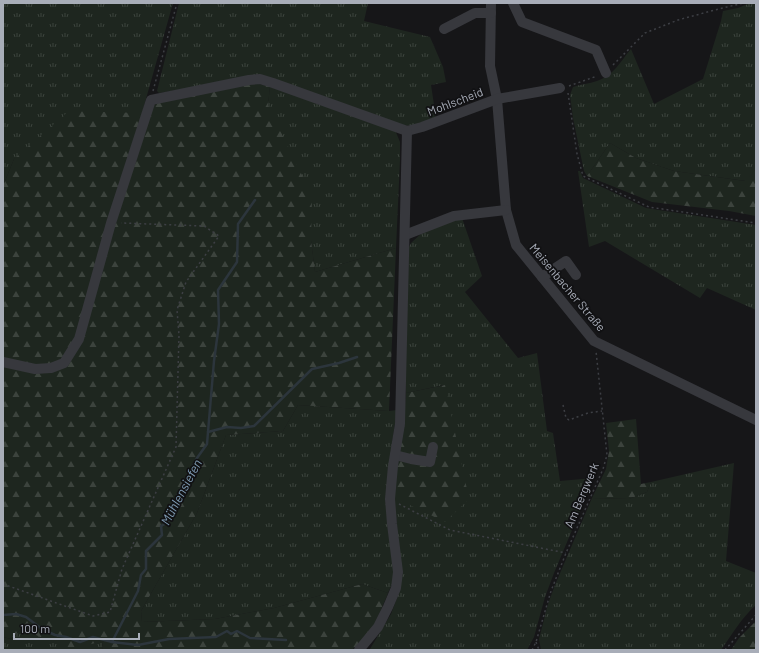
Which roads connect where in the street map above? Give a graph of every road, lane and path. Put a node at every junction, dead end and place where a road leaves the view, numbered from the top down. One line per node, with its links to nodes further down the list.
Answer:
1 (177, 3): 9 (path)
2 (513, 3): 6 (street)
3 (743, 3): 6 (path)
4 (491, 8): 5 (street); 8 (street, Meisenbacher Straße)
5 (444, 29)
6 (606, 73): 7 (path)
7 (564, 87): 8 (street, Mohlscheid); 13 (path)
8 (497, 98): 10 (street, Mohlscheid); 11 (street, Meisenbacher Straße)
9 (151, 100): 10 (street); 12 (street)
10 (407, 131): 14 (street)
11 (506, 210): 14 (street); 16 (street, Meisenbacher Straße)
12 (111, 223): 18 (street); 26 (path)
13 (756, 223)
14 (405, 235): 23 (street)
15 (576, 274): 16 (street)
16 (542, 277): 17 (street, Meisenbacher Straße)
17 (594, 341): 20 (path, Am Bergwerk); 21 (street, Meisenbacher Straße)
18 (3, 362)
19 (563, 405): 20 (path)
20 (602, 411): 25 (path, Am Bergwerk)
21 (756, 420)
22 (433, 447): 23 (street)
23 (395, 455): 24 (street)
24 (390, 499): 25 (path); 29 (street)
25 (566, 553): 28 (path, Am Bergwerk)
26 (3, 584)
27 (756, 615): 32 (path)
28 (536, 642): 30 (path, Am Bergwerk); 31 (path)
29 (359, 650)
30 (532, 650)
31 (539, 650)
32 (725, 650)

